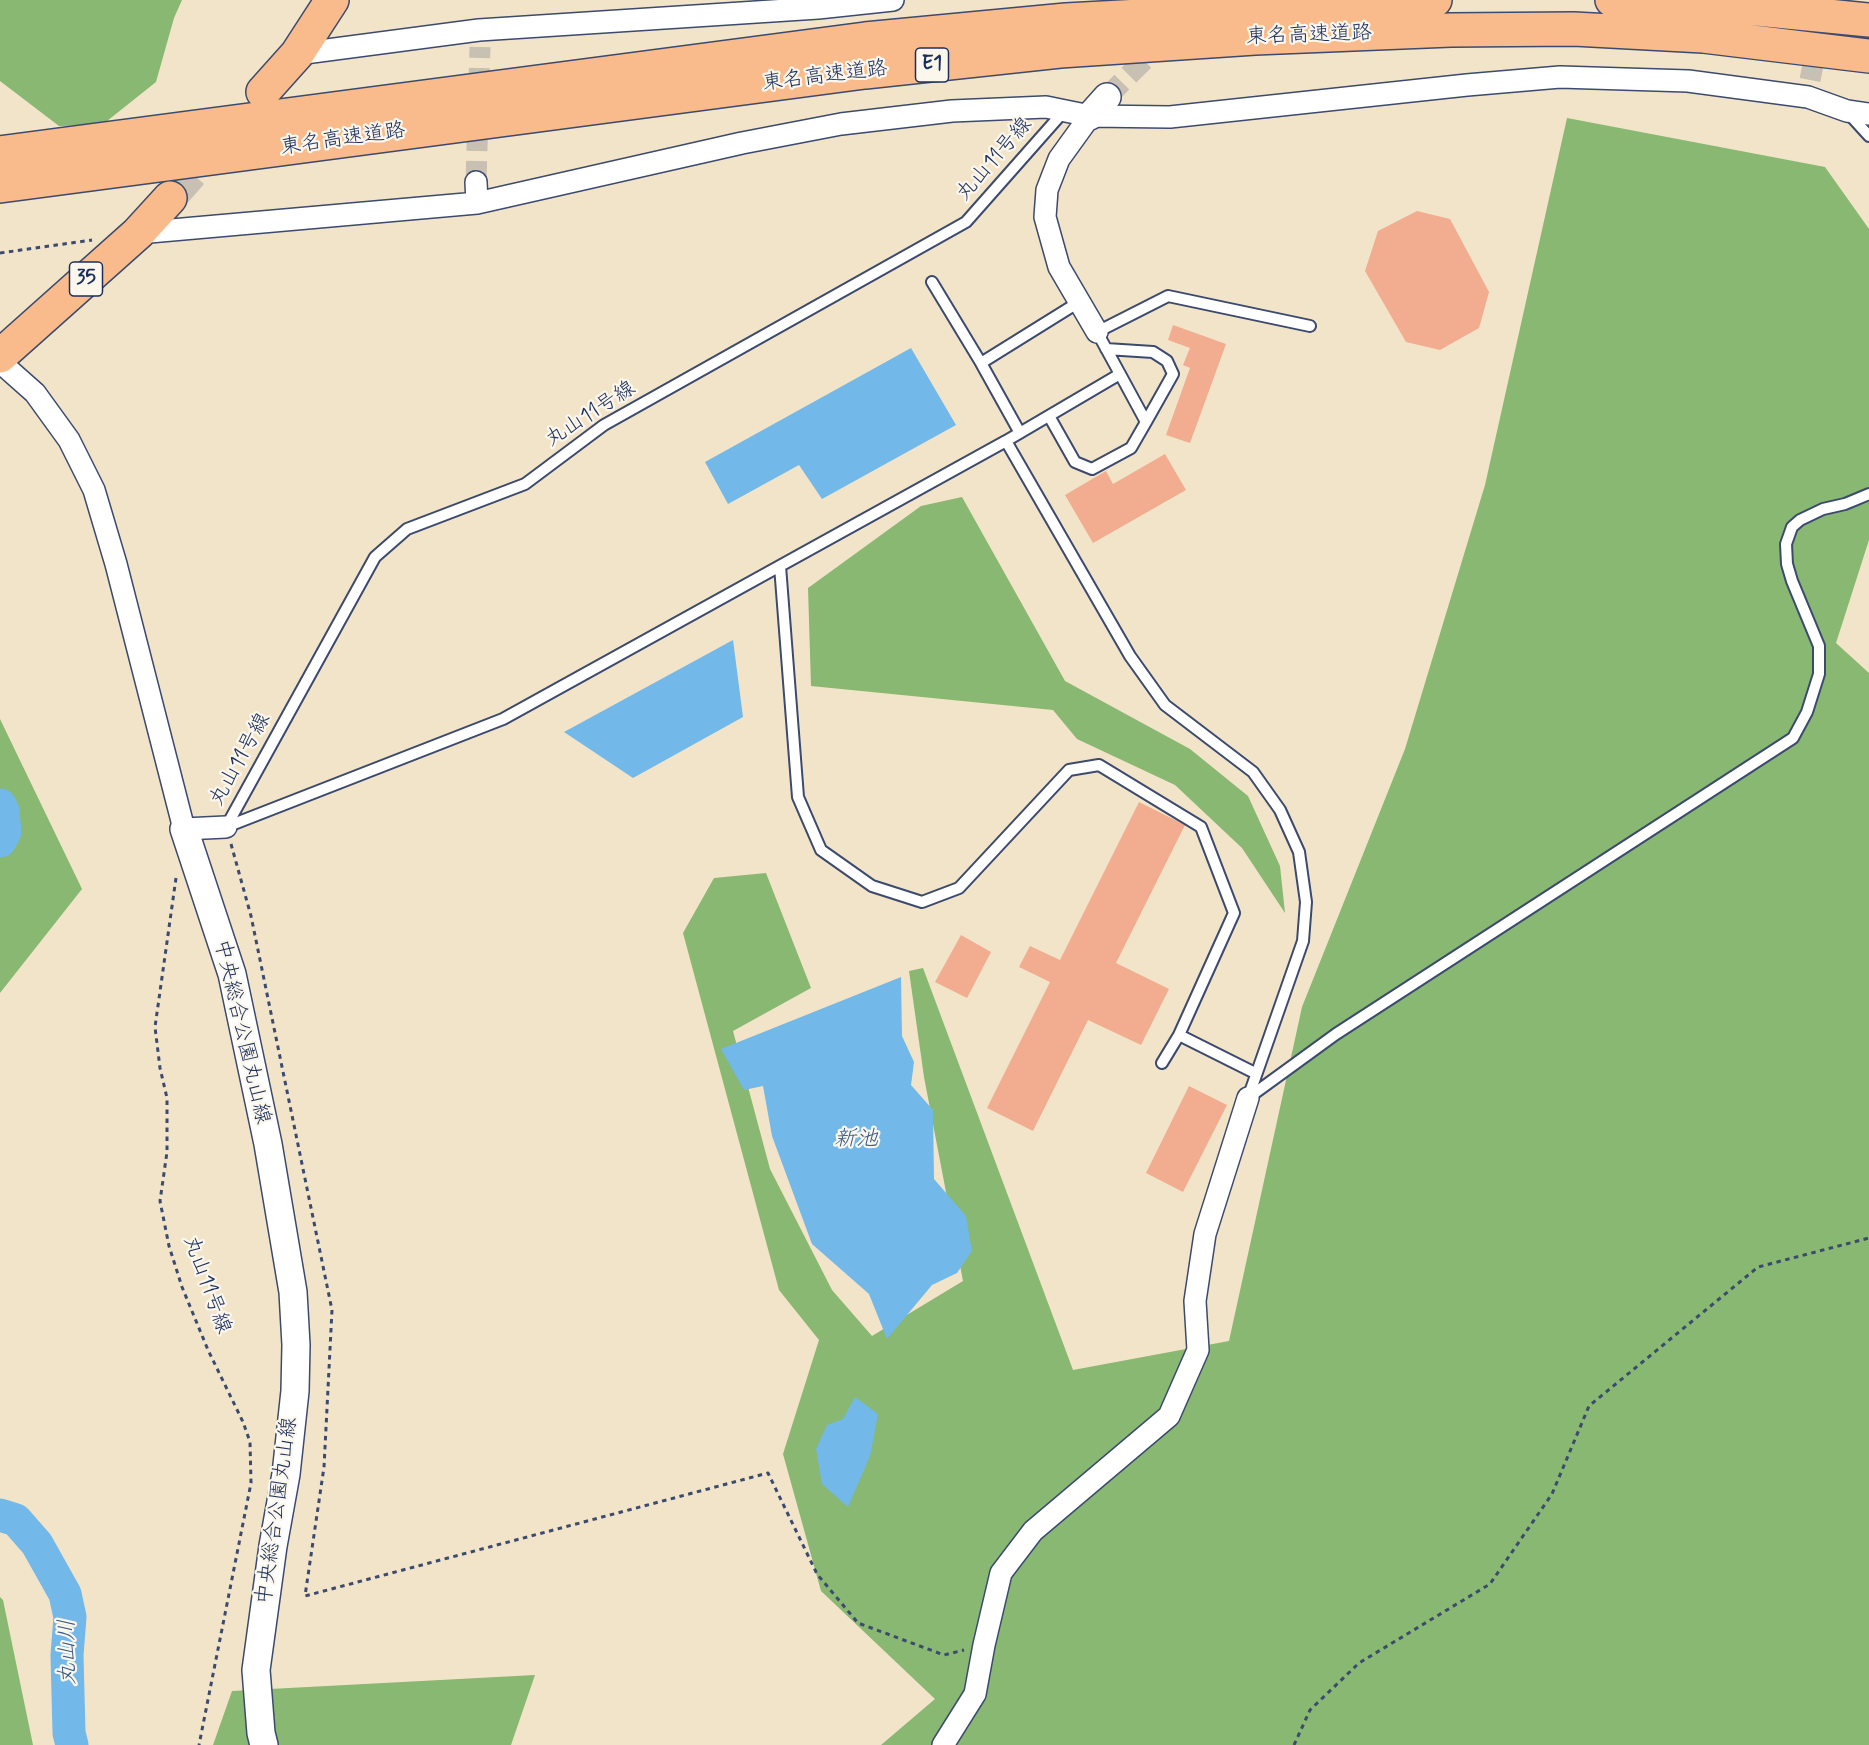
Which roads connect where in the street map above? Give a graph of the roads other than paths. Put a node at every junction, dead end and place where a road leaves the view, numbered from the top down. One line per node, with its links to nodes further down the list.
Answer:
1 (332, 0): 6 (main road)
2 (893, 0): 6 (street)
3 (1435, 0): 13 (main road, 東名高速道路 / E1)
4 (1612, 0): 5 (main road)
5 (1869, 20)
6 (297, 54): 8 (main road)
7 (1869, 56): 15 (main road, 東名高速道路 / E1)
8 (263, 92)
9 (1087, 108): 10 (street); 17 (street); 20 (street); 33 (lane, 丸山11号線)
10 (1847, 111): 11 (street); 12 (lane)
11 (1869, 114)
12 (1869, 136)
13 (0, 153)
14 (476, 182): 17 (street)
15 (0, 186)
16 (170, 198): 18 (main road, 35)
17 (477, 203): 18 (street)
18 (138, 233): 23 (main road, 35)
19 (932, 282): 25 (lane)
20 (1079, 302): 22 (street); 25 (lane)
21 (1310, 326): 22 (lane)
22 (1102, 341): 26 (lane); 28 (lane)
23 (0, 356)
24 (0, 362): 34 (street, 中央総合公園丸山線)
25 (981, 363): 29 (lane)
26 (1120, 374): 27 (lane); 28 (lane)
27 (1049, 416): 28 (lane); 29 (lane)
28 (1146, 422)
29 (1020, 433): 30 (lane)
30 (1006, 441): 32 (lane); 37 (lane)
31 (1869, 494): 38 (lane)
32 (780, 566): 33 (lane); 35 (lane)
33 (226, 827): 34 (street)
34 (183, 829): 39 (street, 中央総合公園丸山線)
35 (1179, 1035): 36 (lane); 37 (lane)
36 (1162, 1063)
37 (1255, 1073): 38 (lane)
38 (1248, 1098): 40 (street)
39 (264, 1745)
40 (943, 1745)

